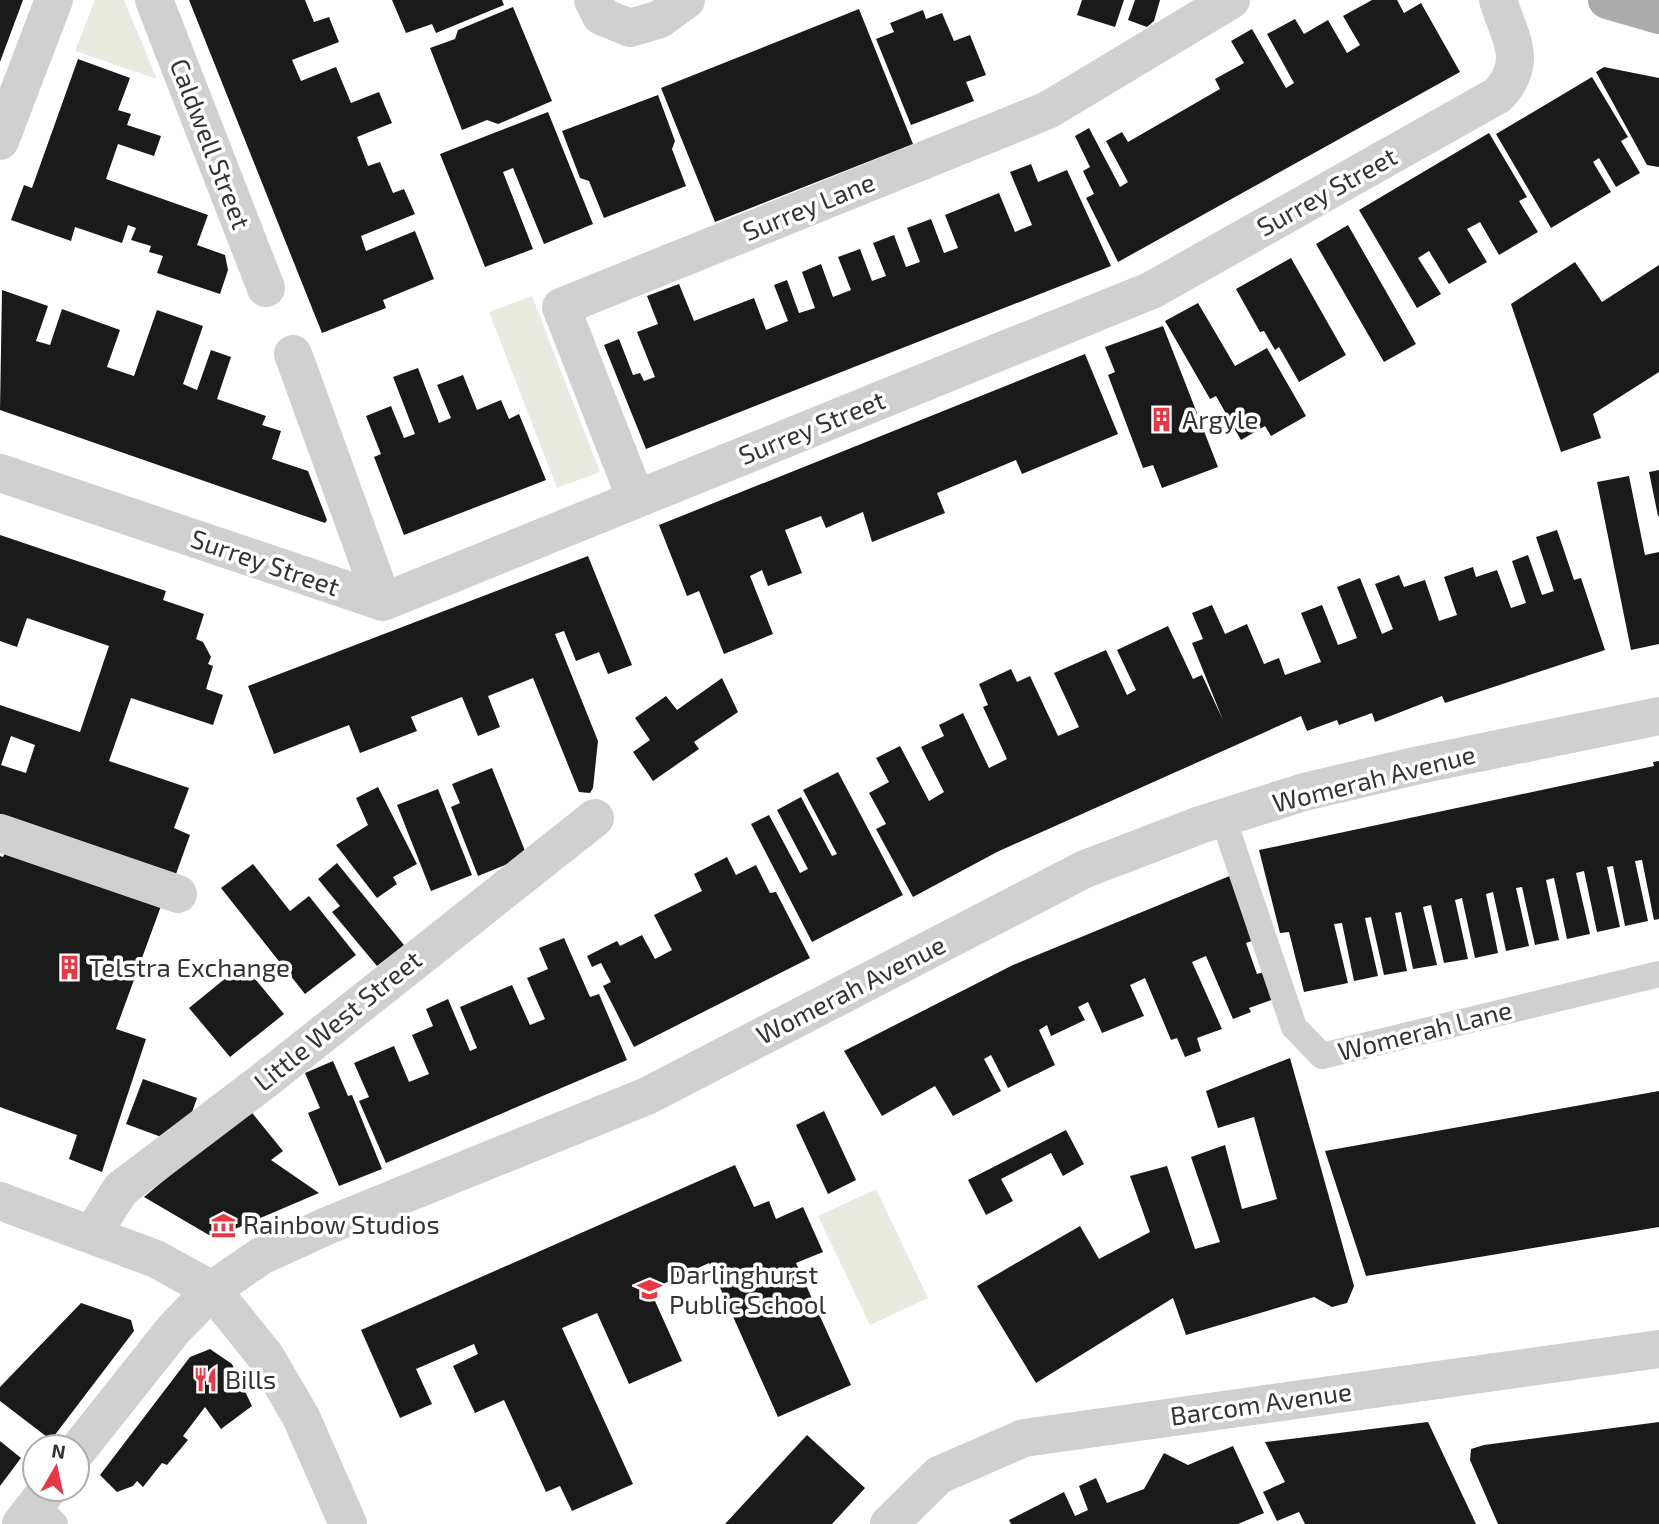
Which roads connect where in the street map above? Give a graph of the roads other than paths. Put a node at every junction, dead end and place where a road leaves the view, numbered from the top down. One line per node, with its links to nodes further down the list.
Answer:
1 (54, 0): 9 (street)
2 (154, 0): 10 (street, Caldwell Street)
3 (593, 0): 4 (street)
4 (686, 0)
5 (1231, 0): 13 (street, Surrey Lane)
6 (1498, 0): 13 (street, Surrey Street)
7 (1607, 0): 8 (main road)
8 (1649, 10)
9 (0, 141)
10 (267, 288)
11 (293, 354): 14 (street)
12 (0, 473): 14 (street, Surrey Street)
13 (636, 499): 14 (street, Surrey Street)
14 (383, 602)
15 (1659, 716): 17 (street, Womerah Avenue)
16 (595, 818): 22 (street, Little West Street)
17 (1223, 818): 20 (lane, Womerah Lane); 23 (street, Womerah Avenue)
18 (0, 833): 19 (street)
19 (178, 894)
20 (1659, 974)
21 (0, 1201): 22 (street)
22 (92, 1234): 23 (street)
23 (212, 1290): 25 (street, Womerah Avenue); 26 (street)
24 (1659, 1349): 27 (street, Barcom Avenue)
25 (91, 1433)
26 (348, 1524)
27 (889, 1524)

